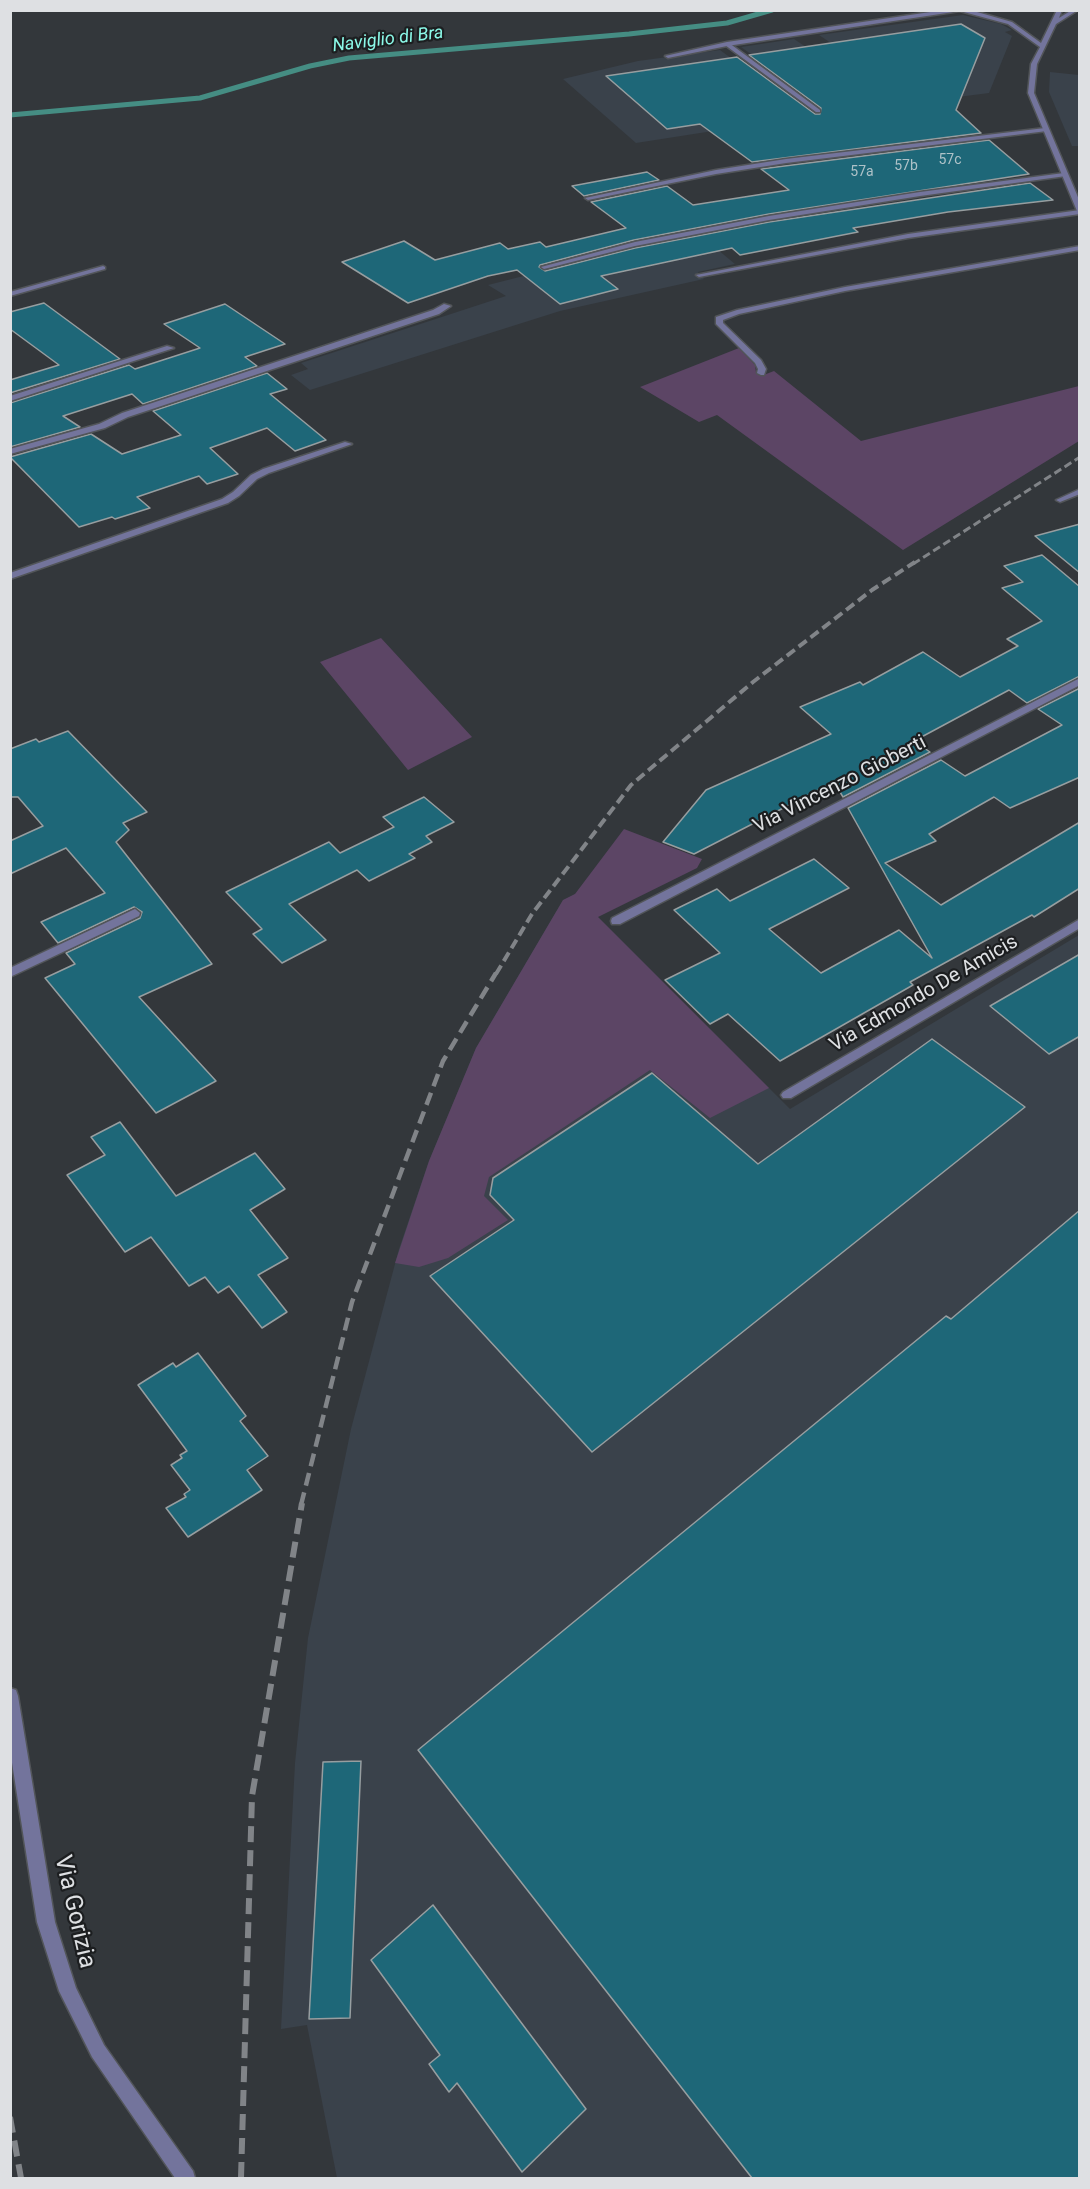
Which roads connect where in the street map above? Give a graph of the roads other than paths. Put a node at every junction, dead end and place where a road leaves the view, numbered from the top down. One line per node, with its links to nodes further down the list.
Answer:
1 (960, 10): 5 (street); 6 (street)
2 (1060, 10): 4 (street)
3 (1076, 10): 4 (street)
4 (1054, 24): 6 (street)
5 (727, 44): 7 (street); 8 (street)
6 (1042, 46): 9 (street)
7 (668, 56)
8 (818, 111)
9 (1045, 130): 10 (street); 11 (street)
10 (1064, 175): 12 (street); 14 (street)
11 (588, 198)
12 (1080, 211): 16 (street)
13 (1080, 248): 20 (street)
14 (543, 267)
15 (103, 268): 17 (street)
16 (699, 275)
17 (10, 294)
18 (447, 306): 23 (street)
19 (170, 348): 21 (street)
20 (761, 373)
21 (10, 399)
22 (348, 444): 26 (street)
23 (10, 452)
24 (1080, 491): 25 (street)
25 (1060, 500)
26 (10, 576)
27 (1080, 681): 29 (street, Via Vincenzo Gioberti)
28 (135, 914): 31 (street)
29 (616, 921)
30 (1080, 923): 32 (street, Via Edmondo De Amicis)
31 (10, 973)
32 (787, 1095)
33 (10, 1696): 34 (street, Via Gorizia)
34 (186, 2178)

